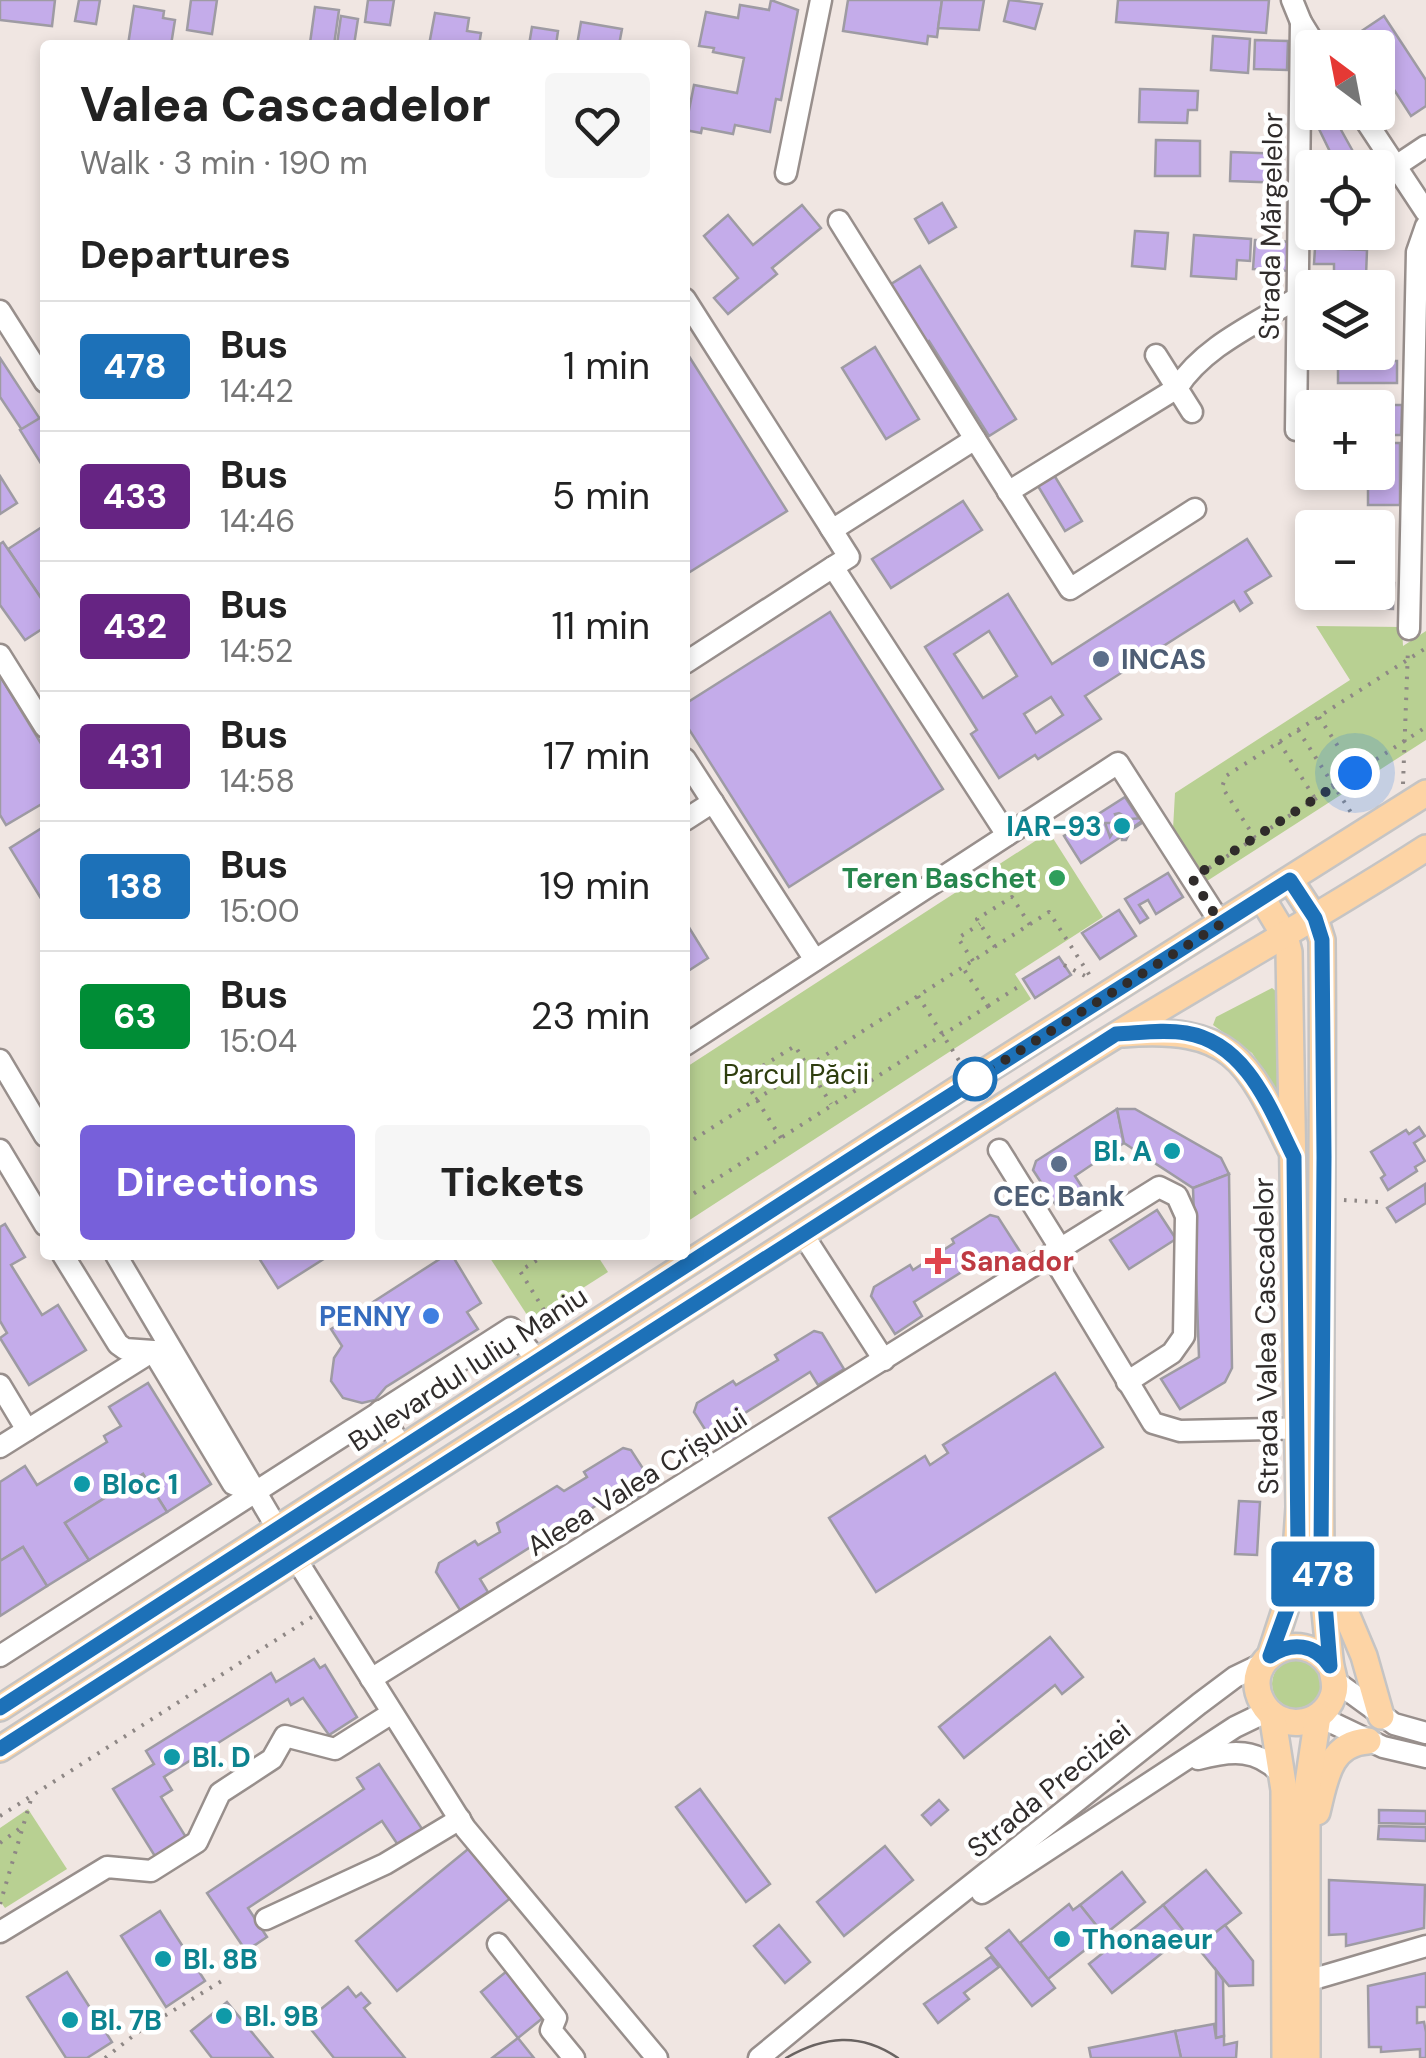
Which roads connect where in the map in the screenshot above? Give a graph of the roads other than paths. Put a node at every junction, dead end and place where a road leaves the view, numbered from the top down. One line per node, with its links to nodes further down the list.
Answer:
1 (821, 0): 8 (street)
2 (1292, 0): 3 (street, Strada Mărgelelor)
3 (1301, 22): 4 (street, Strada Mărgelelor); 12 (street, Strada Mărgelelor)
4 (1306, 30)
5 (1372, 130): 7 (street)
6 (1426, 146): 7 (street)
7 (1396, 166): 9 (street)
8 (786, 173)
9 (1426, 212)
10 (839, 220): 20 (street)
11 (1426, 226): 25 (street)
12 (1297, 270)
13 (1295, 299): 18 (street)
14 (690, 306): 23 (street)
15 (0, 311): 17 (street)
16 (1156, 355): 18 (street)
17 (40, 374)
18 (1176, 388): 19 (street); 21 (street)
19 (1192, 412)
20 (974, 439): 21 (street); 23 (street)
21 (1008, 492): 22 (street)
22 (1196, 509)
23 (830, 526): 24 (street)
24 (833, 567): 27 (street); 33 (street)
25 (1409, 629)
26 (0, 655): 28 (street)
27 (690, 660)
28 (40, 718)
29 (692, 783): 31 (street)
30 (1426, 794): 35 (main road, Bulevardul Iuliu Maniu)
31 (713, 802): 32 (street); 40 (street)
32 (690, 817)
33 (1007, 835): 38 (street); 40 (street)
34 (1426, 848): 37 (main road)
35 (1290, 880): 36 (main road, Bulevardul Iuliu Maniu); 37 (main road, Strada Valea Cascadelor)
36 (1262, 898): 38 (main road, Bulevardul Iuliu Maniu); 39 (main road, Strada Valea Cascadelor)
37 (1315, 918): 39 (main road); 59 (main road, Strada Valea Cascadelor)
38 (1221, 924): 54 (main road, Bulevardul Iuliu Maniu)
39 (1285, 936): 41 (main road); 47 (main road, Strada Valea Cascadelor)
40 (816, 960): 42 (street)
41 (1116, 1034): 47 (main road); 49 (main road)
42 (690, 1042)
43 (0, 1060): 44 (street)
44 (40, 1128)
45 (0, 1150): 48 (street)
46 (998, 1150): 50 (street)
47 (1294, 1157): 59 (main road, Strada Valea Cascadelor)
48 (40, 1217)
49 (802, 1233): 55 (street); 66 (main road)
50 (1055, 1251): 55 (street, Aleea Valea Crișului); 56 (street); 56 (street, Aleea Valea Crișului)
51 (66, 1260): 53 (street)
52 (119, 1260): 63 (street)
53 (153, 1351): 60 (street); 63 (street)
54 (538, 1360): 58 (street); 62 (main road, Bulevardul Iuliu Maniu)
55 (884, 1360): 70 (street, Aleea Valea Crișului)
56 (1127, 1382): 59 (street)
57 (0, 1385): 60 (street)
58 (380, 1412): 62 (street); 63 (street)
59 (1309, 1428): 65 (main road, Strada Valea Cascadelor); 68 (main road, Strada Valea Cascadelor)
60 (28, 1430): 61 (street)
61 (0, 1447)
62 (402, 1448): 64 (main road, Bulevardul Iuliu Maniu)
63 (257, 1494): 64 (street); 67 (street)
64 (278, 1528): 71 (main road, Bulevardul Iuliu Maniu)
65 (1321, 1552): 69 (main road, Strada Valea Cascadelor); 75 (main road)
66 (296, 1559): 70 (street); 78 (main road)
67 (0, 1656)
68 (1267, 1659): 69 (main road); 73 (main road); 84 (street, Strada Preciziei)
69 (1333, 1674): 74 (main road); 75 (street)
70 (371, 1679): 72 (street)
71 (0, 1708)
72 (392, 1713): 82 (street); 86 (street)
73 (1270, 1713): 74 (main road); 80 (street, Strada Preciziei); 81 (main road)
74 (1318, 1716): 77 (street); 83 (main road)
75 (1381, 1716): 76 (street)
76 (1426, 1733)
77 (1368, 1741): 79 (street); 83 (main road)
78 (0, 1750)
79 (1426, 1757)
80 (1177, 1765): 81 (street); 84 (street, Strada Preciziei)
81 (1282, 1775): 93 (main road)
82 (460, 1819): 85 (street); 91 (street)
83 (1307, 1856): 89 (main road)
84 (976, 1890): 92 (street, Strada Preciziei)
85 (266, 1920)
86 (0, 1932)
87 (498, 1944): 90 (street)
88 (1426, 1946): 89 (street)
89 (1307, 1981): 94 (main road)
90 (574, 2058)
91 (657, 2058)
92 (759, 2058)
93 (1285, 2058)
94 (1307, 2058)

